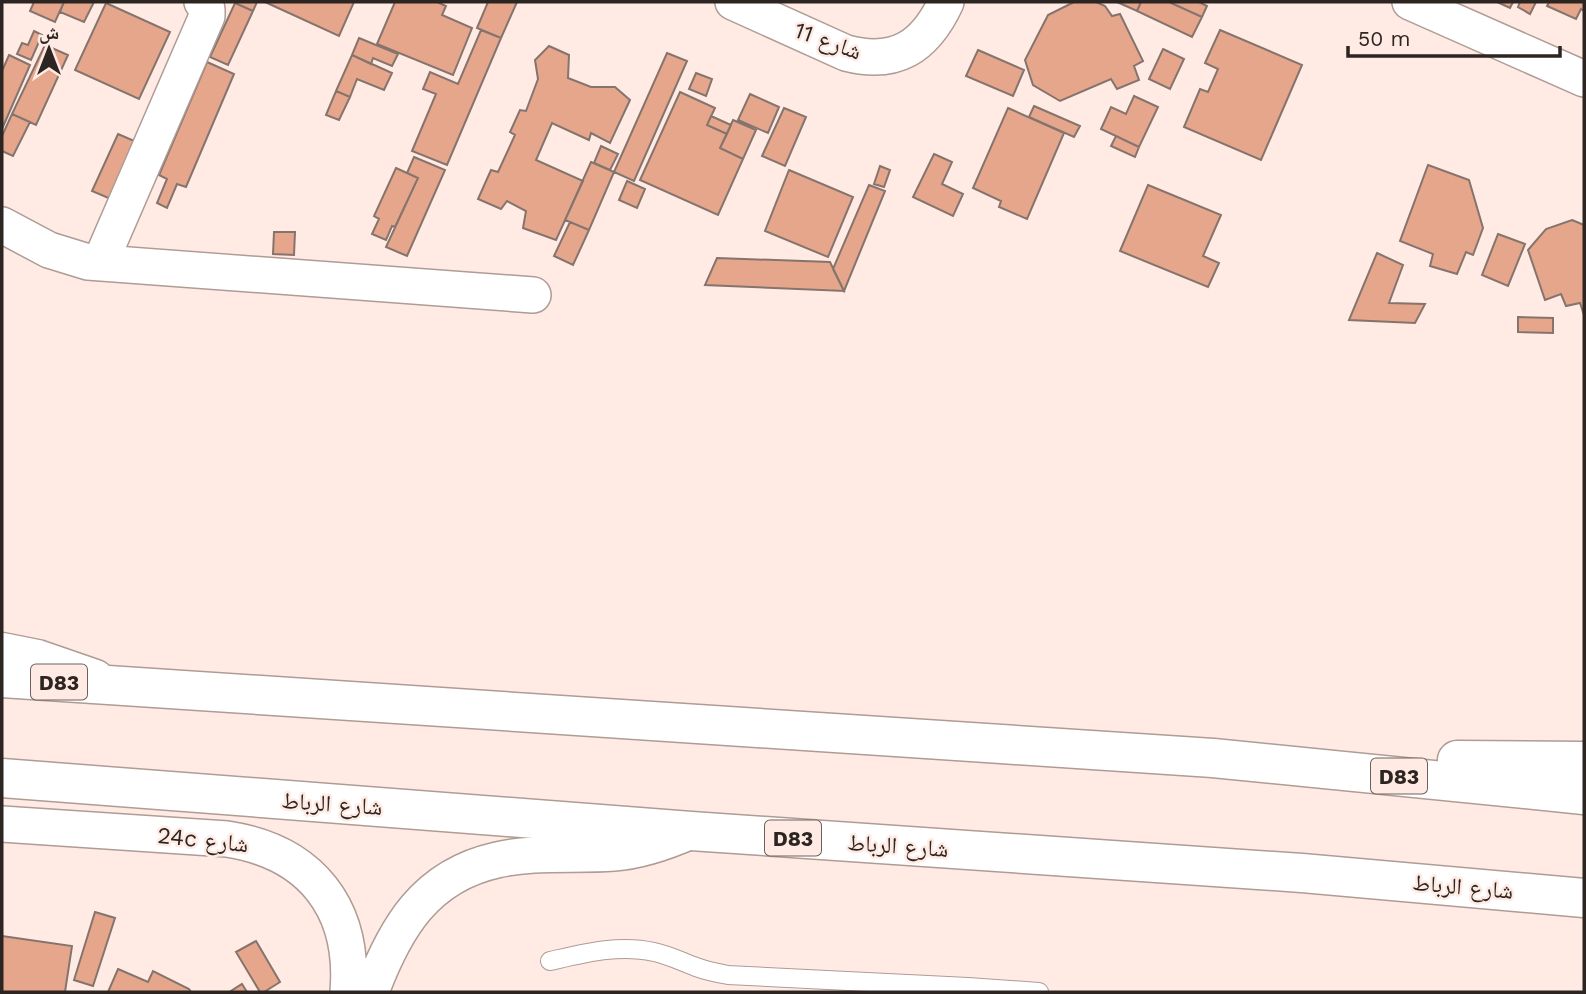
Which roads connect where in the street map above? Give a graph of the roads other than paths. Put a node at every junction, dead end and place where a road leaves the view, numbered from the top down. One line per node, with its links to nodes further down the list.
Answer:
1 (202, 2): 7 (street)
2 (733, 2): 3 (street, شارع 11)
3 (946, 2)
4 (1410, 2): 5 (street)
5 (1584, 79)
6 (2, 225): 7 (street)
7 (100, 262): 8 (street)
8 (533, 295)
9 (2, 652): 11 (main road)
10 (2, 678): 11 (main road, D83)
11 (117, 686): 12 (main road, D83)
12 (1213, 758): 13 (main road); 15 (main road, D83)
13 (1584, 761)
14 (2, 778): 17 (main road, شارع الرباط / D83)
15 (1584, 795)
16 (2, 824): 20 (street, 24c شارع)
17 (691, 831): 18 (main road, شارع الرباط / D83); 21 (street)
18 (1584, 898)
19 (550, 961): 22 (lane)
20 (348, 992)
21 (371, 992)
22 (1039, 992)

